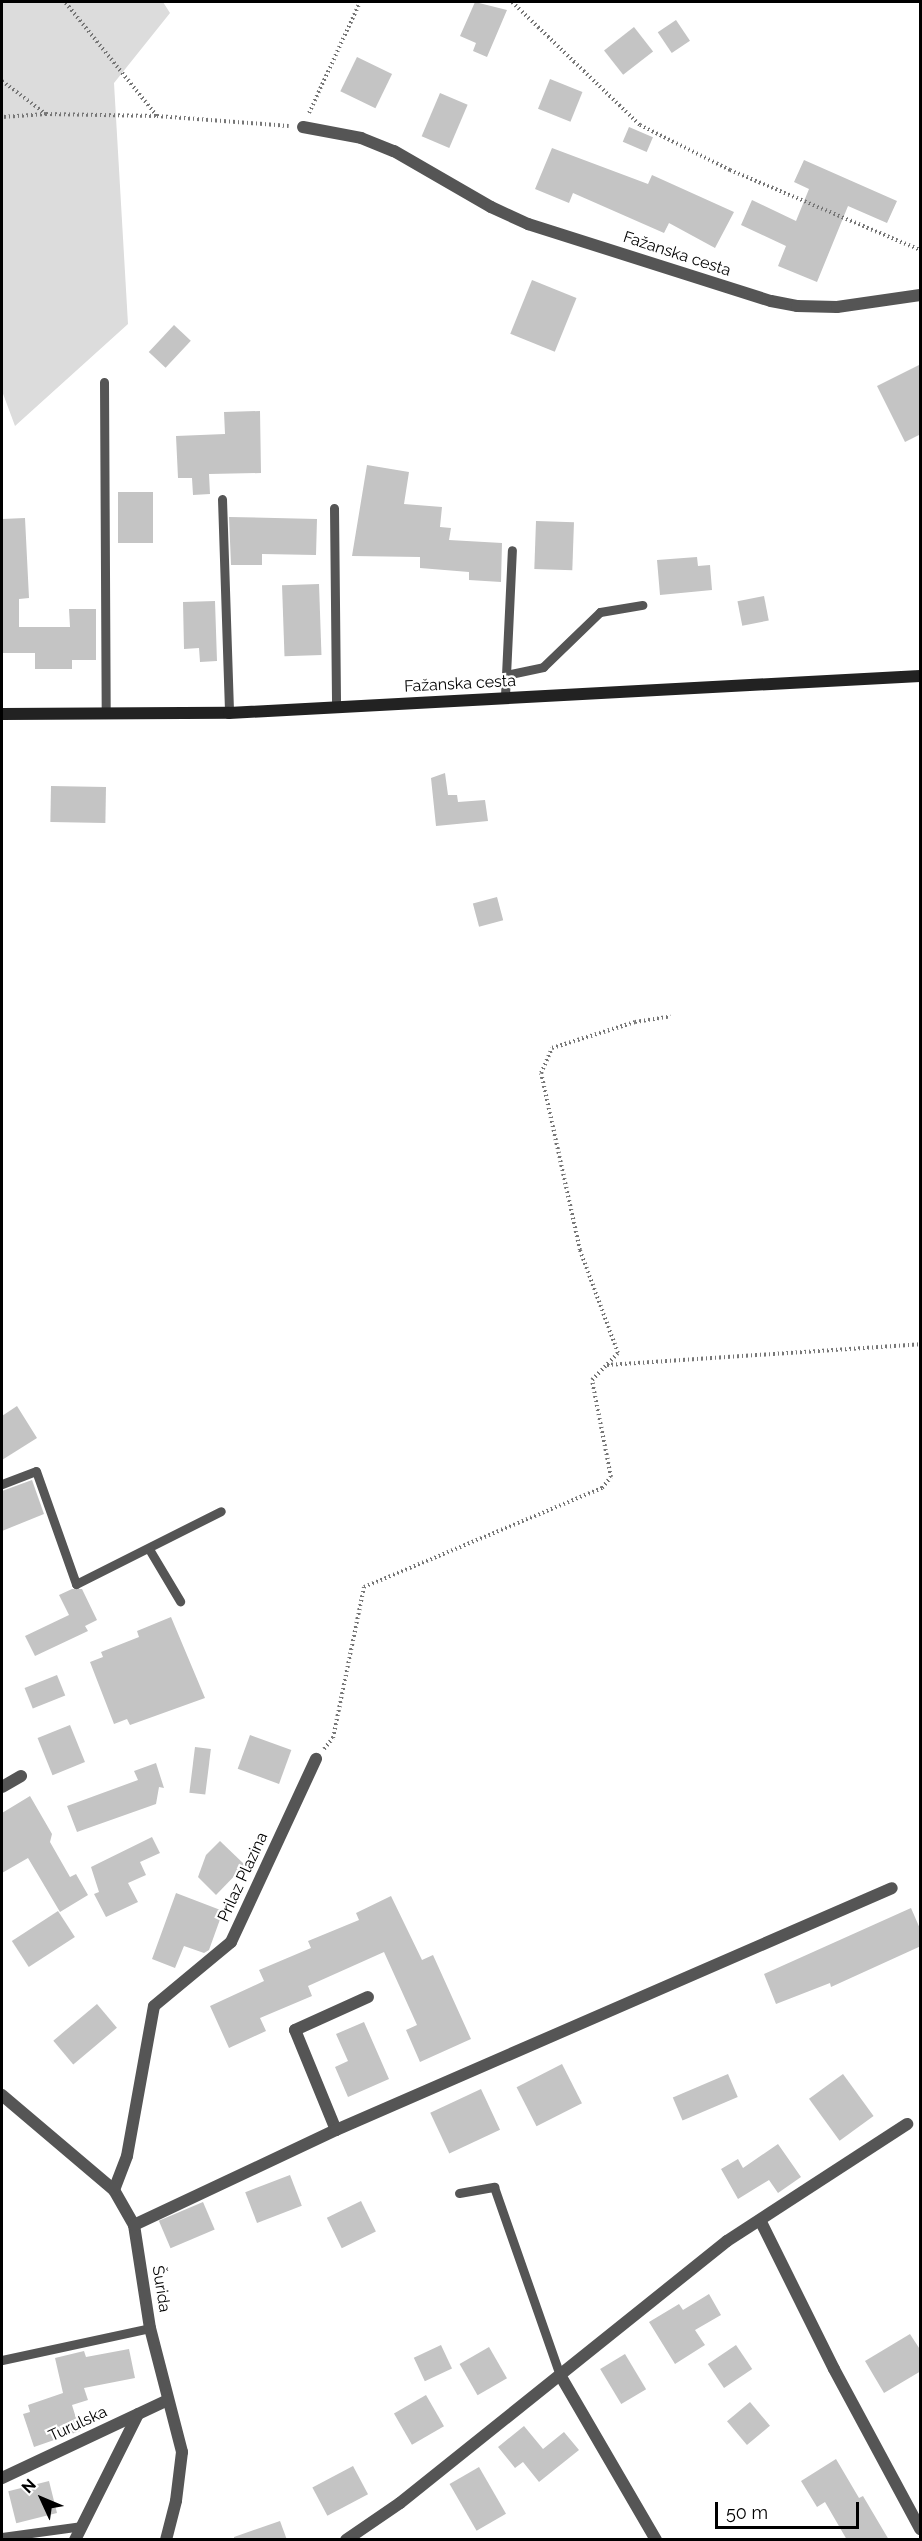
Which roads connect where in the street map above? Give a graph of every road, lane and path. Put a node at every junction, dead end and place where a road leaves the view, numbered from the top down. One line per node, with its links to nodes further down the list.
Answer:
1 (65, 2): 6 (path)
2 (360, 2): 8 (path)
3 (512, 2): 9 (path)
4 (2, 81): 5 (path)
5 (46, 114): 6 (path); 7 (path)
6 (157, 116): 8 (path)
7 (2, 117)
8 (303, 127): 10 (street, Fažanska cesta)
9 (921, 250)
10 (921, 295)
11 (104, 382): 20 (lane)
12 (222, 499): 21 (lane)
13 (334, 508): 19 (lane)
14 (512, 550): 16 (lane)
15 (642, 605): 16 (lane)
16 (506, 675): 18 (lane)
17 (921, 676): 18 (main road, Fažanska cesta)
18 (505, 698): 19 (main road, Fažanska cesta)
19 (336, 707): 21 (main road, Fažanska cesta)
20 (106, 713): 21 (main road, Fažanska cesta); 22 (main road, Fažanska cesta)
21 (229, 713)
22 (2, 714)
23 (671, 1016): 25 (path)
24 (921, 1344): 25 (path)
25 (607, 1365): 30 (path)
26 (2, 1484): 28 (lane)
27 (221, 1511): 28 (lane)
28 (148, 1549): 29 (lane)
29 (180, 1602)
30 (316, 1759): 38 (street, Prilaz Plazina)
31 (21, 1776): 32 (street)
32 (2, 1787)
33 (892, 1888): 37 (street)
34 (368, 1997): 37 (street)
35 (2, 2095): 38 (street, Šurida)
36 (907, 2124): 40 (street)
37 (336, 2130): 41 (street)
38 (114, 2190): 41 (street, Šurida)
39 (459, 2193): 44 (lane)
40 (760, 2220): 44 (street); 49 (street)
41 (134, 2225): 42 (street, Šurida)
42 (150, 2328): 43 (lane); 45 (street, Šurida)
43 (2, 2360)
44 (560, 2375): 53 (street); 54 (street)
45 (168, 2400): 46 (street, Turulska); 52 (street, Šurida)
46 (138, 2414): 47 (street, Turulska); 48 (street)
47 (2, 2478)
48 (82, 2526): 50 (lane); 51 (street)
49 (921, 2529)
50 (2, 2537)
51 (75, 2540)
52 (166, 2540)
53 (346, 2540)
54 (656, 2540)

